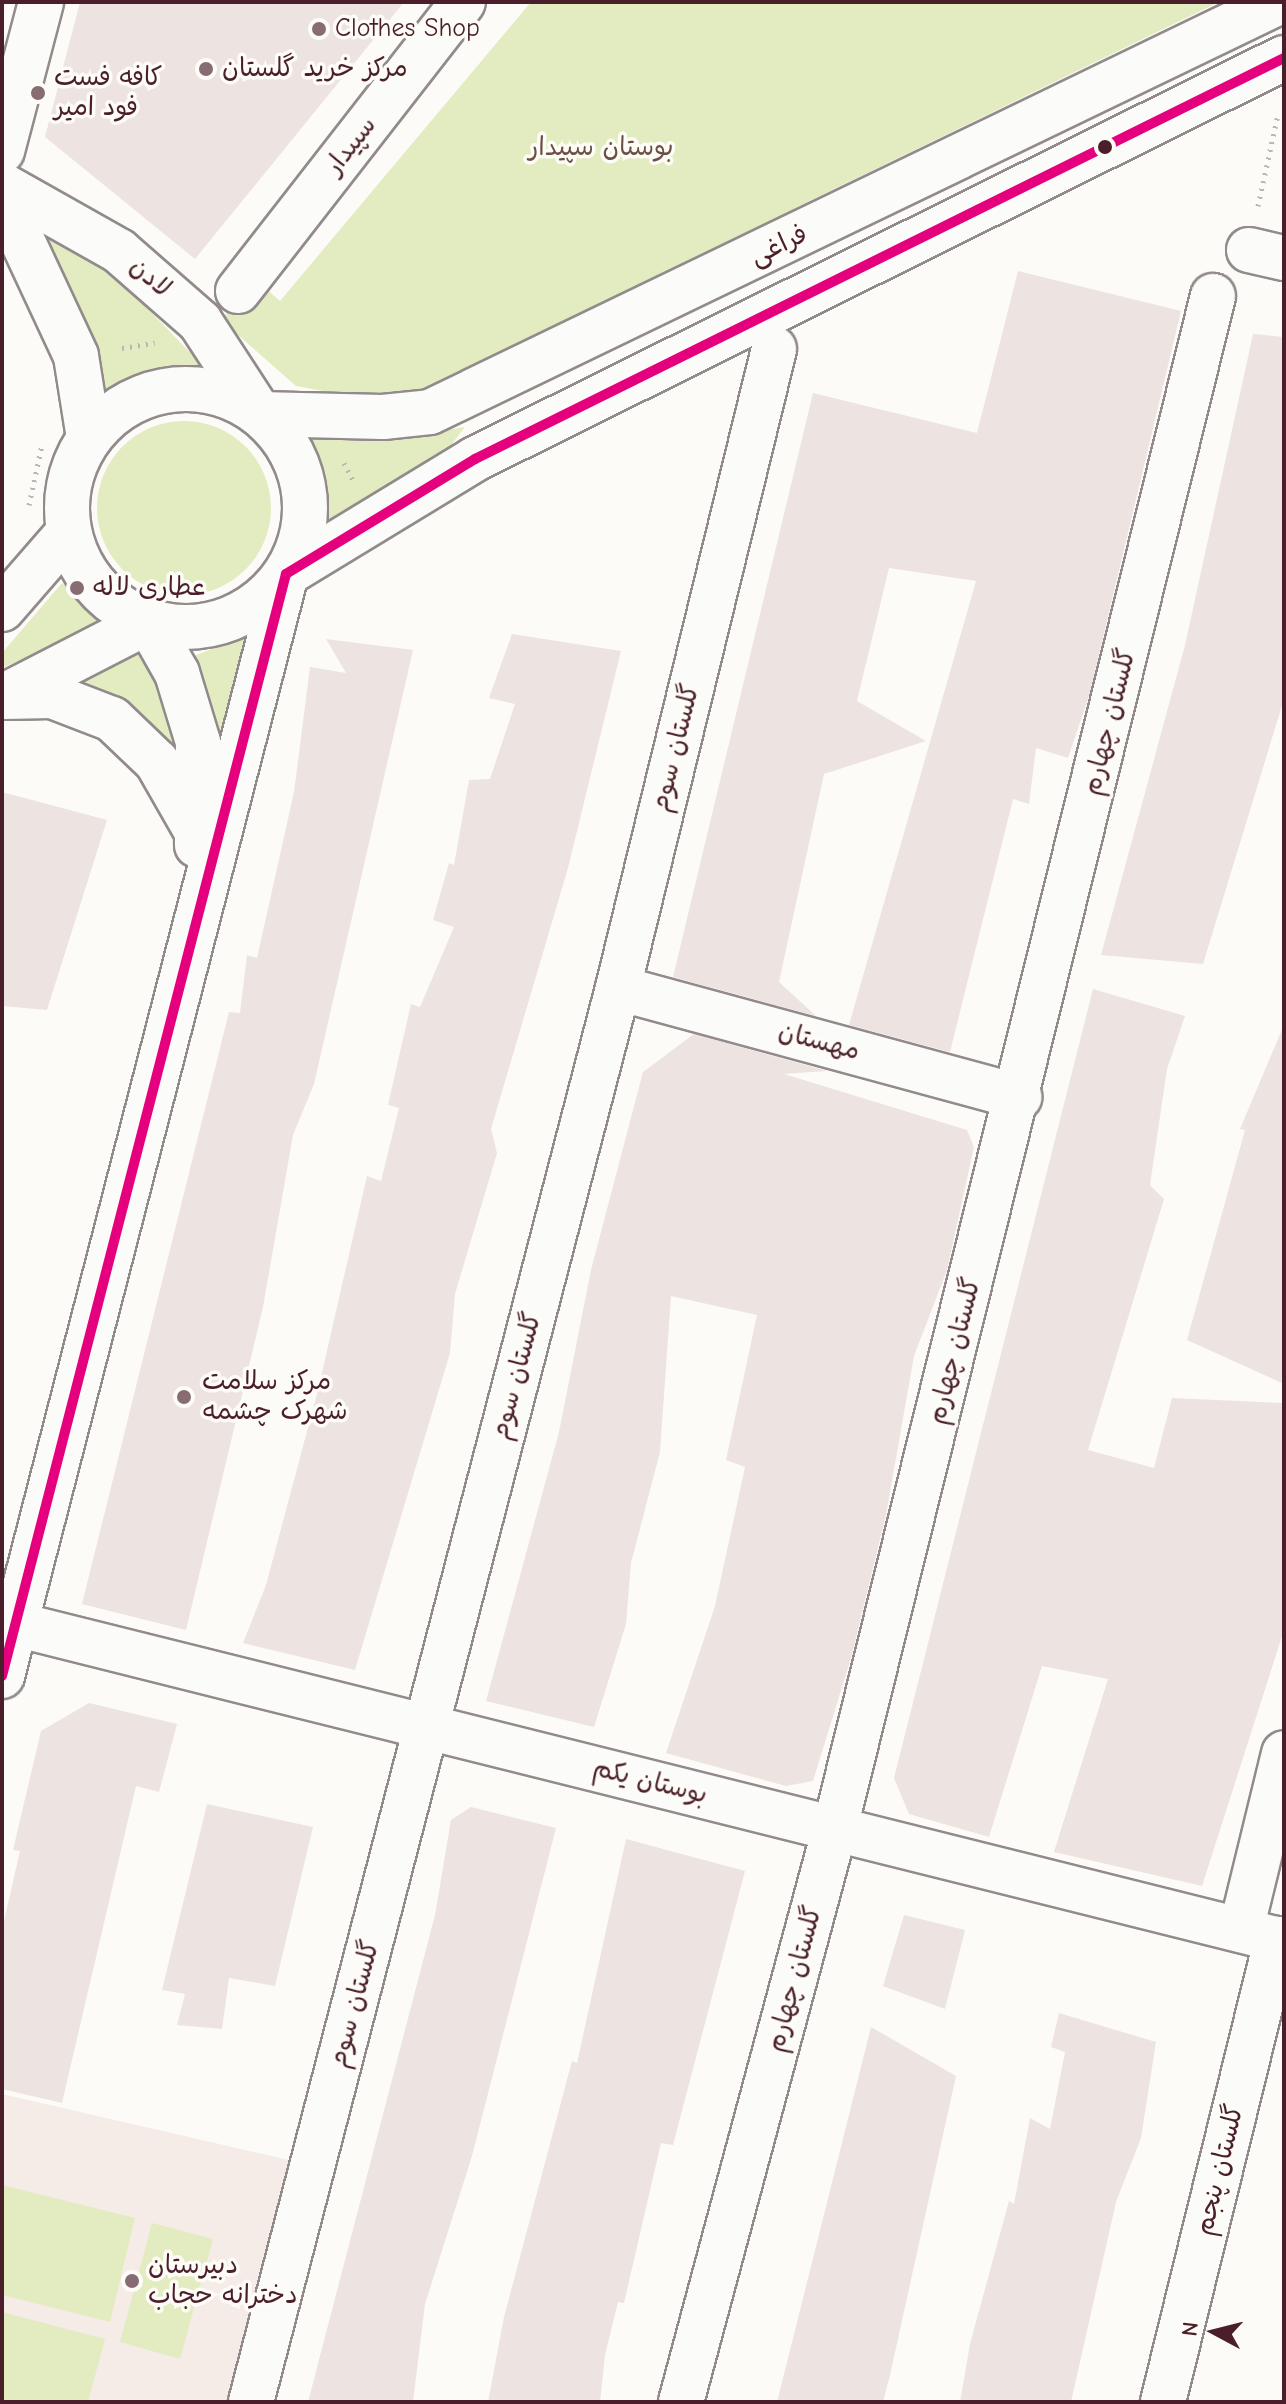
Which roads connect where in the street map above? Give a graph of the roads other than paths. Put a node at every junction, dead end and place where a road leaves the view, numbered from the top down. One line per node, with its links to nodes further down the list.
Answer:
1 (41, 2): 5 (street)
2 (463, 2): 8 (street, سپیدار)
3 (1279, 2): 11 (street, فراغی)
4 (1284, 58): 14 (street, فراغی)
5 (2, 151)
6 (2, 185): 11 (street, لادن)
7 (2, 197): 12 (street)
8 (238, 291)
9 (1213, 296): 21 (street, گلستان چهارم)
10 (774, 349): 20 (street, گلستان سوم)
11 (260, 414): 12 (street); 14 (street)
12 (89, 438): 13 (street)
13 (69, 532): 15 (street); 16 (street)
14 (286, 574): 16 (street); 19 (street)
15 (2, 609)
16 (148, 622): 17 (street); 18 (street)
17 (2, 697): 18 (street)
18 (197, 832): 19 (street)
19 (198, 901): 22 (street)
20 (618, 988): 21 (street, مهستان); 24 (street, گلستان سوم)
21 (1019, 1097): 26 (street, گلستان چهارم)
22 (15, 1624): 23 (street); 24 (street, بوستان یکم)
23 (2, 1676)
24 (427, 1727): 26 (street, بوستان یکم); 28 (street, گلستان سوم)
25 (1284, 1753): 27 (street, گلستان پنجم)
26 (835, 1828): 27 (street, بوستان یکم); 29 (street, گلستان چهارم)
27 (1267, 1936): 30 (street, گلستان پنجم)
28 (251, 2402)
29 (681, 2402)
30 (1163, 2402)

